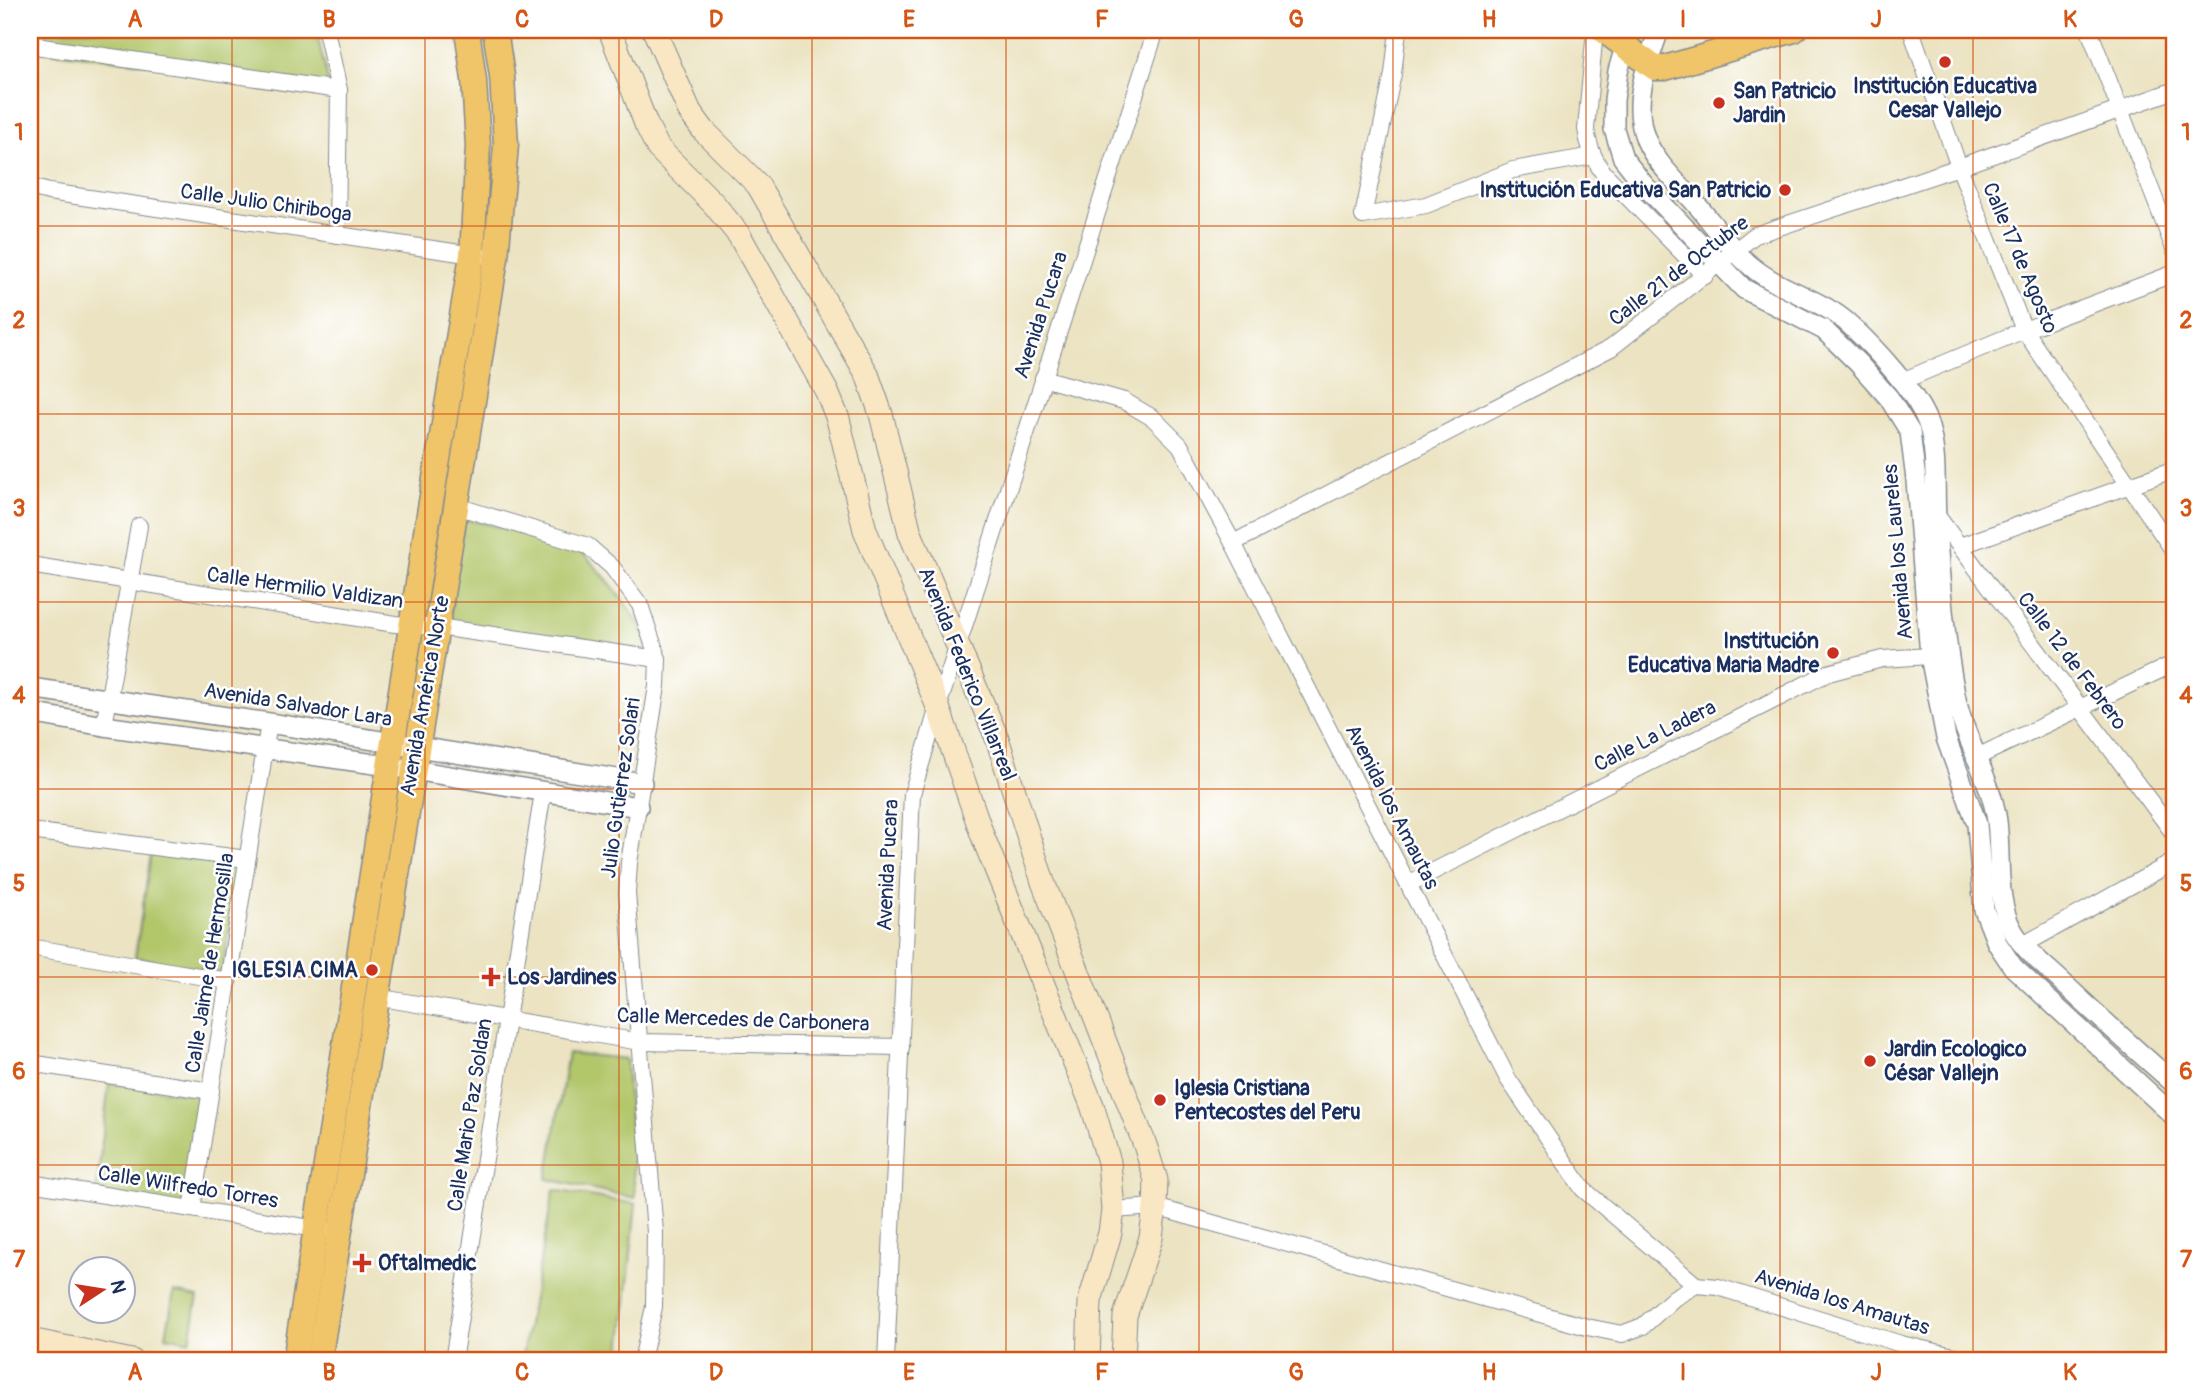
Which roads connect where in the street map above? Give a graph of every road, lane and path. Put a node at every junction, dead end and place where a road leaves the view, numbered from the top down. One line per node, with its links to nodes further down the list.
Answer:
1 (326, 30): 17 (street)
2 (467, 30): 21 (main road, Avenida América Norte)
3 (495, 30): 20 (main road, Avenida América Norte)
4 (610, 30): 53 (main road, Avenida Federico Villarreal)
5 (654, 30): 46 (main road, Avenida Federico Villarreal)
6 (1156, 30): 32 (street, Avenida Pucara)
7 (1398, 30): 22 (street)
8 (1595, 30): 22 (street)
9 (1603, 30): 14 (main road)
10 (1659, 30): 16 (street, Avenida los Laureles)
11 (1794, 30): 16 (main road)
12 (1911, 30): 23 (street, Calle 17 de Agosto)
13 (2089, 30): 19 (street)
14 (1627, 37): 16 (main road); 29 (street, Avenida los Laureles)
15 (30, 43): 17 (street)
16 (1647, 64): 26 (street, Avenida los Laureles)
17 (339, 90): 25 (street)
18 (2175, 90): 19 (street, Calle 21 de Octubre)
19 (2119, 111): 23 (street, Calle 21 de Octubre); 27 (street)
20 (506, 145): 21 (main road); 28 (main road, Avenida América Norte)
21 (478, 146): 28 (main road, Avenida América Norte)
22 (1593, 156): 29 (street)
23 (1959, 167): 26 (street, Calle 21 de Octubre); 31 (street, Calle 17 de Agosto)
24 (30, 187): 25 (street, Calle Julio Chiriboga)
25 (337, 235): 28 (street, Calle Julio Chiriboga)
26 (1736, 251): 29 (street, Calle 21 de Octubre); 33 (street, Avenida los Laureles)
27 (2175, 251)
28 (484, 256): 36 (main road, Avenida América Norte); 44 (main road, Avenida América Norte)
29 (1712, 270): 39 (street, Calle 21 de Octubre); 47 (street, Avenida los Laureles)
30 (2175, 273): 31 (street)
31 (2024, 330): 33 (street); 35 (street, Calle 17 de Agosto)
32 (1043, 378): 39 (street, Avenida los Amautas); 46 (street, Avenida Pucara)
33 (1902, 381): 37 (street, Avenida los Laureles)
34 (2175, 469): 35 (street)
35 (2129, 485): 40 (street); 41 (street, Calle 17 de Agosto)
36 (456, 506): 45 (main road, Avenida América Norte); 48 (street, Julio Gutierrez Solari)
37 (1935, 513): 40 (street, Calle 12 de Febrero); 59 (street, Avenida los Laureles)
38 (139, 526): 43 (street)
39 (1233, 543): 67 (street, Avenida los Amautas)
40 (1960, 546): 52 (street, Calle 12 de Febrero)
41 (2175, 553)
42 (30, 565): 43 (street, Calle Hermilio Valdizan)
43 (129, 582): 44 (street, Calle Hermilio Valdizan); 51 (street)
44 (411, 625): 45 (street, Calle Hermilio Valdizan); 58 (main road, Avenida América Norte)
45 (438, 627): 48 (street, Calle Hermilio Valdizan); 58 (main road, Avenida América Norte)
46 (958, 648): 53 (street, Avenida Pucara); 80 (main road, Avenida Federico Villarreal)
47 (1930, 656): 67 (street, Calle La Ladera); 78 (street, Avenida los Laureles)
48 (658, 659): 60 (street, Julio Gutierrez Solari)
49 (2175, 663): 52 (street)
50 (30, 688): 51 (street, Avenida Salvador Lara)
51 (109, 700): 55 (street, Avenida Salvador Lara); 56 (street)
52 (2080, 706): 59 (street); 64 (street, Calle 12 de Febrero)
53 (937, 707): 74 (street, Avenida Pucara); 82 (main road, Avenida Federico Villarreal)
54 (30, 713): 56 (street, Avenida Salvador Lara)
55 (270, 723): 57 (street, Calle Jaime de Hermosilla); 58 (street, Avenida Salvador Lara)
56 (104, 726): 57 (street, Avenida Salvador Lara)
57 (265, 749): 58 (street, Avenida Salvador Lara); 65 (street, Calle Jaime de Hermosilla)
58 (403, 756): 60 (street, Avenida Salvador Lara); 61 (street, Avenida Salvador Lara); 71 (main road, Avenida América Norte); 83 (main road, Avenida América Norte)
59 (1975, 758): 68 (street, Avenida los Laureles)
60 (642, 783): 62 (street, Julio Gutierrez Solari)
61 (543, 792): 62 (street, Avenida Salvador Lara); 72 (street, Calle Mario Paz Soldan)
62 (638, 807): 73 (street, Julio Gutierrez Solari)
63 (30, 831): 65 (street)
64 (2175, 835)
65 (247, 859): 70 (street, Calle Jaime de Hermosilla)
66 (2175, 862): 68 (street)
67 (1408, 884): 84 (street, Avenida los Amautas)
68 (2023, 945): 76 (street, Avenida los Laureles)
69 (30, 947): 70 (street)
70 (228, 981): 77 (street, Calle Jaime de Hermosilla)
71 (376, 997): 72 (street, Calle Mercedes de Carbonera); 83 (main road, Avenida América Norte)
72 (506, 1021): 73 (street, Calle Mercedes de Carbonera); 89 (street, Calle Mario Paz Soldan)
73 (640, 1042): 74 (street, Calle Mercedes de Carbonera); 90 (street, Julio Gutierrez Solari)
74 (901, 1047): 91 (street, Avenida Pucara)
75 (30, 1063): 77 (street)
76 (2175, 1084)
77 (211, 1091): 81 (street, Calle Jaime de Hermosilla)
78 (2175, 1117)
79 (30, 1183): 81 (street, Calle Wilfredo Torres)
80 (1155, 1208): 82 (street); 84 (street); 93 (main road, Avenida Federico Villarreal)
81 (192, 1209): 83 (street, Calle Wilfredo Torres)
82 (1113, 1210): 92 (main road, Avenida Federico Villarreal)
83 (328, 1230): 87 (main road, Avenida América Norte); 88 (main road, Avenida América Norte)
84 (1696, 1285): 94 (street, Avenida los Amautas)
85 (30, 1340): 86 (main road)
86 (121, 1360)
87 (295, 1361)
88 (319, 1361)
89 (453, 1361)
90 (642, 1361)
91 (886, 1361)
92 (1088, 1361)
93 (1123, 1361)
94 (1976, 1361)

